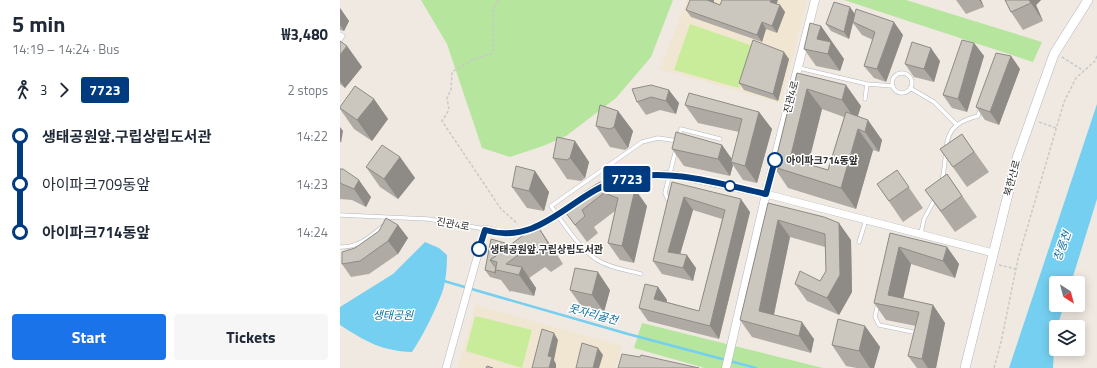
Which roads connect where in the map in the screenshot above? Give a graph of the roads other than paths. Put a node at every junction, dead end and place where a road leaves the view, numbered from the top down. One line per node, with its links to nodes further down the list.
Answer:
1 (815, 0): 5 (street, 진관4로)
2 (1088, 0): 29 (main road, 북한산로)
3 (340, 34): 4 (lane)
4 (340, 40)
5 (798, 68): 6 (lane); 18 (street, 진관4로)
6 (868, 84): 7 (lane); 9 (lane)
7 (893, 86): 8 (lane); 8 (lane)
8 (910, 88): 11 (lane)
9 (865, 99)
10 (984, 102): 11 (lane)
11 (956, 124): 15 (lane)
12 (720, 139): 13 (lane)
13 (678, 141): 14 (lane); 22 (lane)
14 (670, 174): 16 (street); 18 (street); 20 (lane)
15 (940, 186)
16 (598, 190)
17 (938, 192): 26 (lane)
18 (766, 194): 24 (street); 34 (street, 진관4로)
19 (580, 200): 22 (street, 진관4로)
20 (675, 204)
21 (340, 215): 23 (lane, 진관4로)
22 (558, 216): 25 (street, 진관4로); 30 (lane)
23 (393, 218): 25 (lane, 진관4로); 28 (lane)
24 (866, 219): 26 (street); 27 (lane)
25 (485, 230): 33 (street)
26 (921, 233): 29 (street)
27 (860, 242)
28 (340, 247)
29 (993, 252): 35 (main road, 북한산로)
30 (640, 274)
31 (880, 295): 32 (lane)
32 (921, 334)
33 (446, 368)
34 (726, 368)
35 (965, 368)

